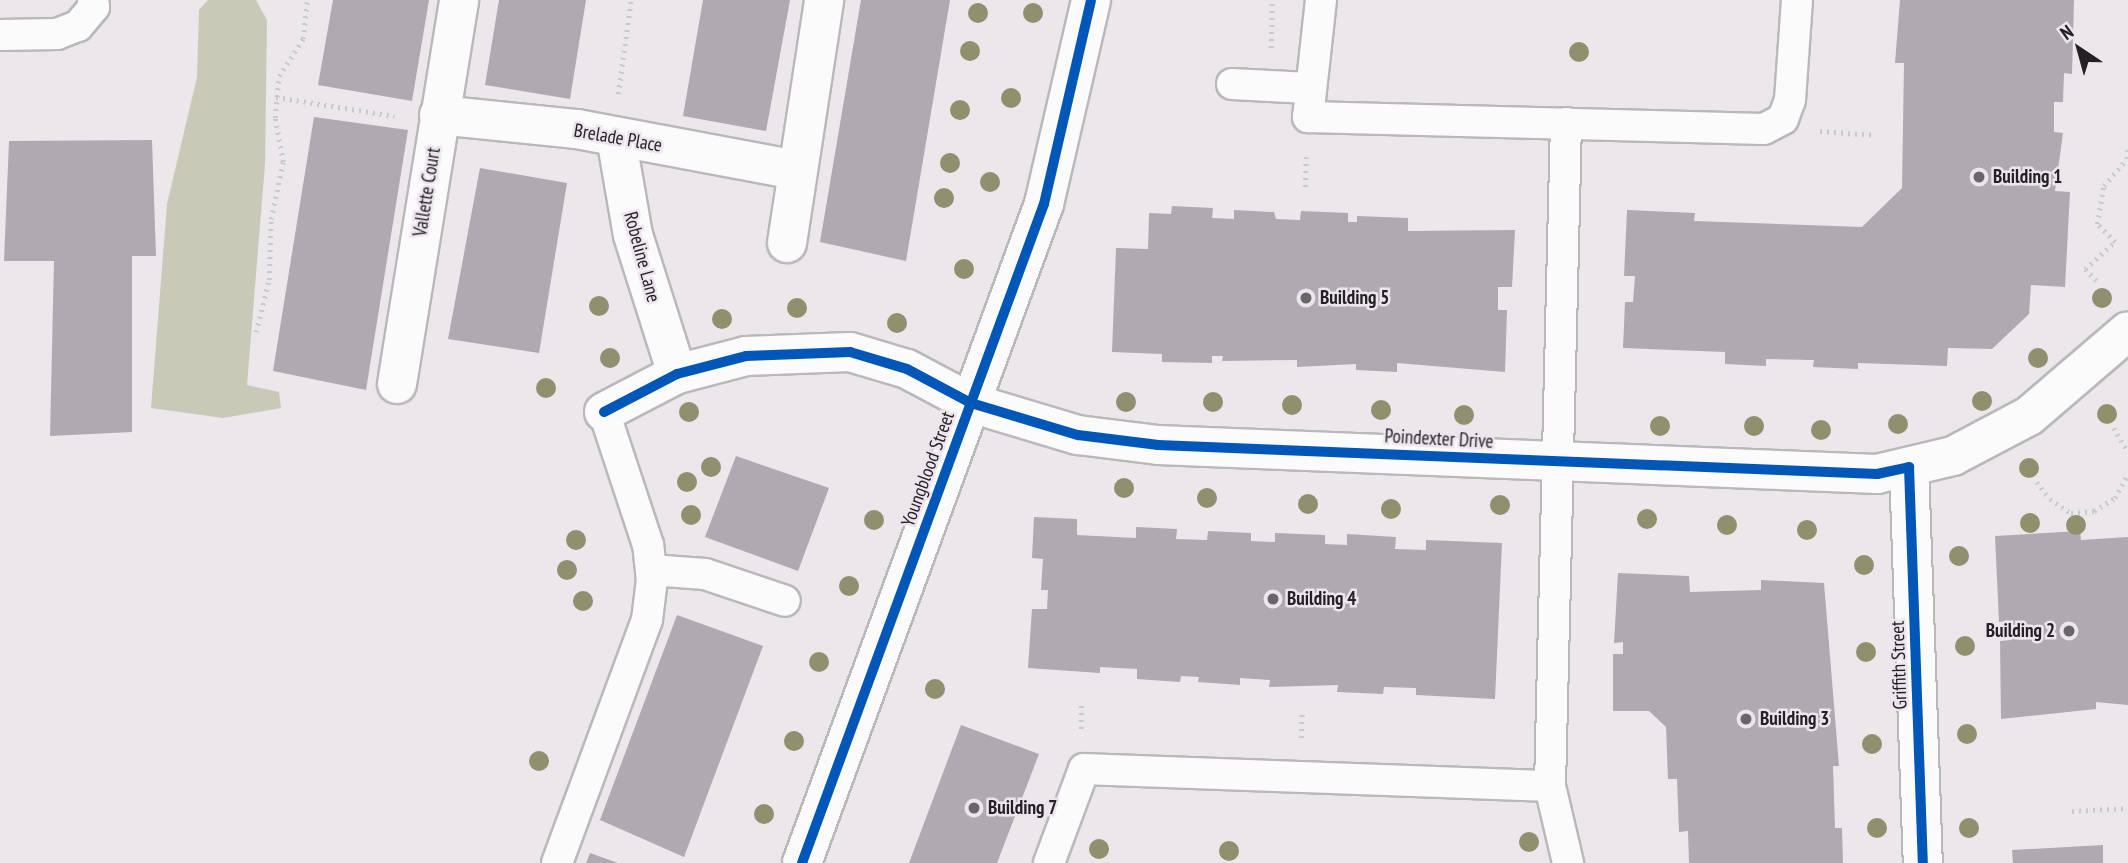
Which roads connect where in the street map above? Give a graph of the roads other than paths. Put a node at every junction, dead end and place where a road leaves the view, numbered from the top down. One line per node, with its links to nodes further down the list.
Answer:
1 (93, 0): 7 (lane)
2 (459, 0): 10 (street, Vallette Court)
3 (824, 0): 13 (street)
4 (1091, 0): 18 (street, Youngblood Street)
5 (1321, 0): 9 (lane)
6 (1797, 0): 12 (lane)
7 (0, 35)
8 (1232, 84): 9 (lane)
9 (1308, 88): 12 (lane)
10 (424, 117): 11 (street, Brelade Place); 17 (street, Vallette Court)
11 (617, 119): 13 (street, Brelade Place); 16 (street, Robeline Lane)
12 (1566, 123): 20 (lane)
13 (796, 170): 14 (street)
14 (787, 243)
15 (2128, 331): 21 (street, Poindexter Drive)
16 (677, 374): 18 (street, Poindexter Drive); 19 (street, Poindexter Drive)
17 (397, 384)
18 (971, 404): 20 (street, Poindexter Drive); 26 (street, Youngblood Street)
19 (604, 412): 22 (lane)
20 (1557, 463): 21 (street, Poindexter Drive); 24 (lane)
21 (1909, 467): 29 (street, Griffith Street)
22 (651, 570): 23 (lane); 25 (lane)
23 (785, 601)
24 (1550, 786): 27 (lane); 28 (lane)
25 (557, 863)
26 (802, 863)
27 (1049, 863)
28 (1568, 863)
29 (1923, 863)

